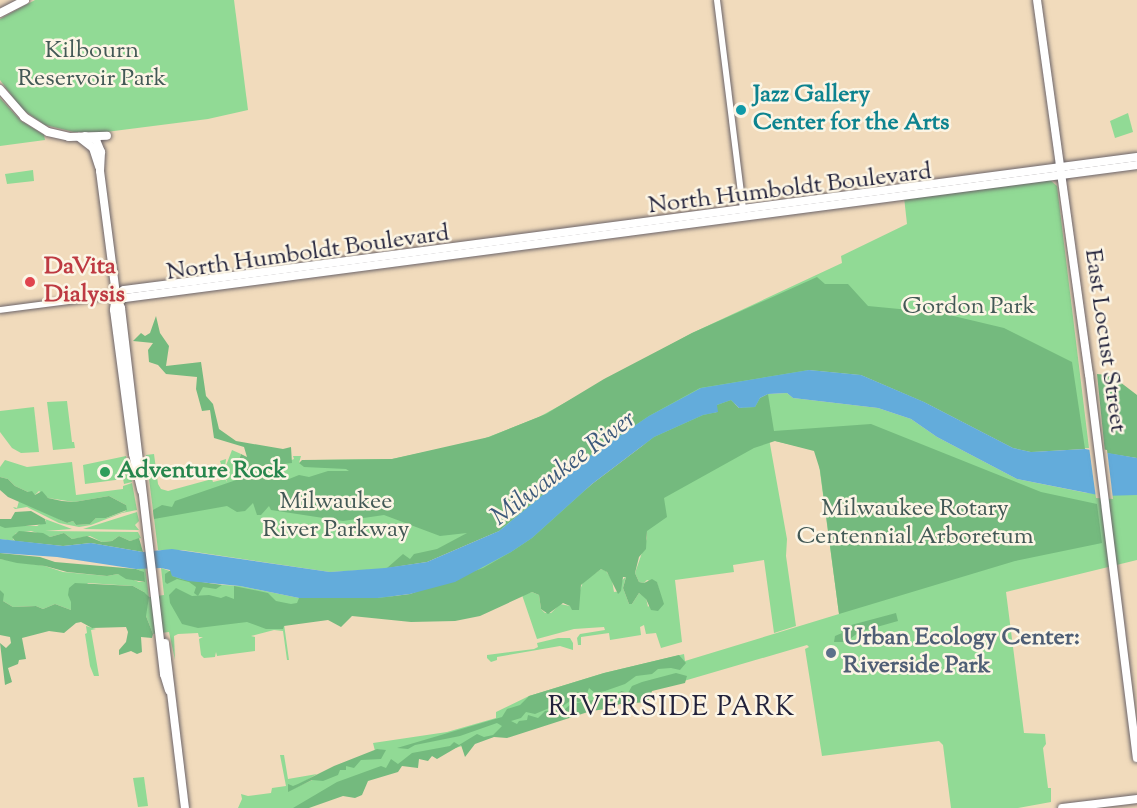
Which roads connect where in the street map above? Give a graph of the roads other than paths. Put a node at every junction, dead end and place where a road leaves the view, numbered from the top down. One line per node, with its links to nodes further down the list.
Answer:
1 (26, 0): 4 (main road)
2 (717, 0): 11 (street)
3 (1037, 0): 10 (main road, East Locust Street)
4 (0, 13)
5 (0, 89): 6 (main road)
6 (82, 137): 9 (main road); 9 (main road)
7 (1137, 157): 10 (main road, North Humboldt Boulevard)
8 (1137, 165): 10 (main road, North Humboldt Boulevard)
9 (100, 171): 12 (main road)
10 (1061, 172): 11 (main road, North Humboldt Boulevard); 14 (main road, East Locust Street)
11 (743, 212): 12 (main road, North Humboldt Boulevard)
12 (116, 295): 13 (street); 16 (main road)
13 (0, 310)
14 (1137, 758)
15 (1137, 799): 17 (main road)
16 (185, 808)
17 (1062, 808)

